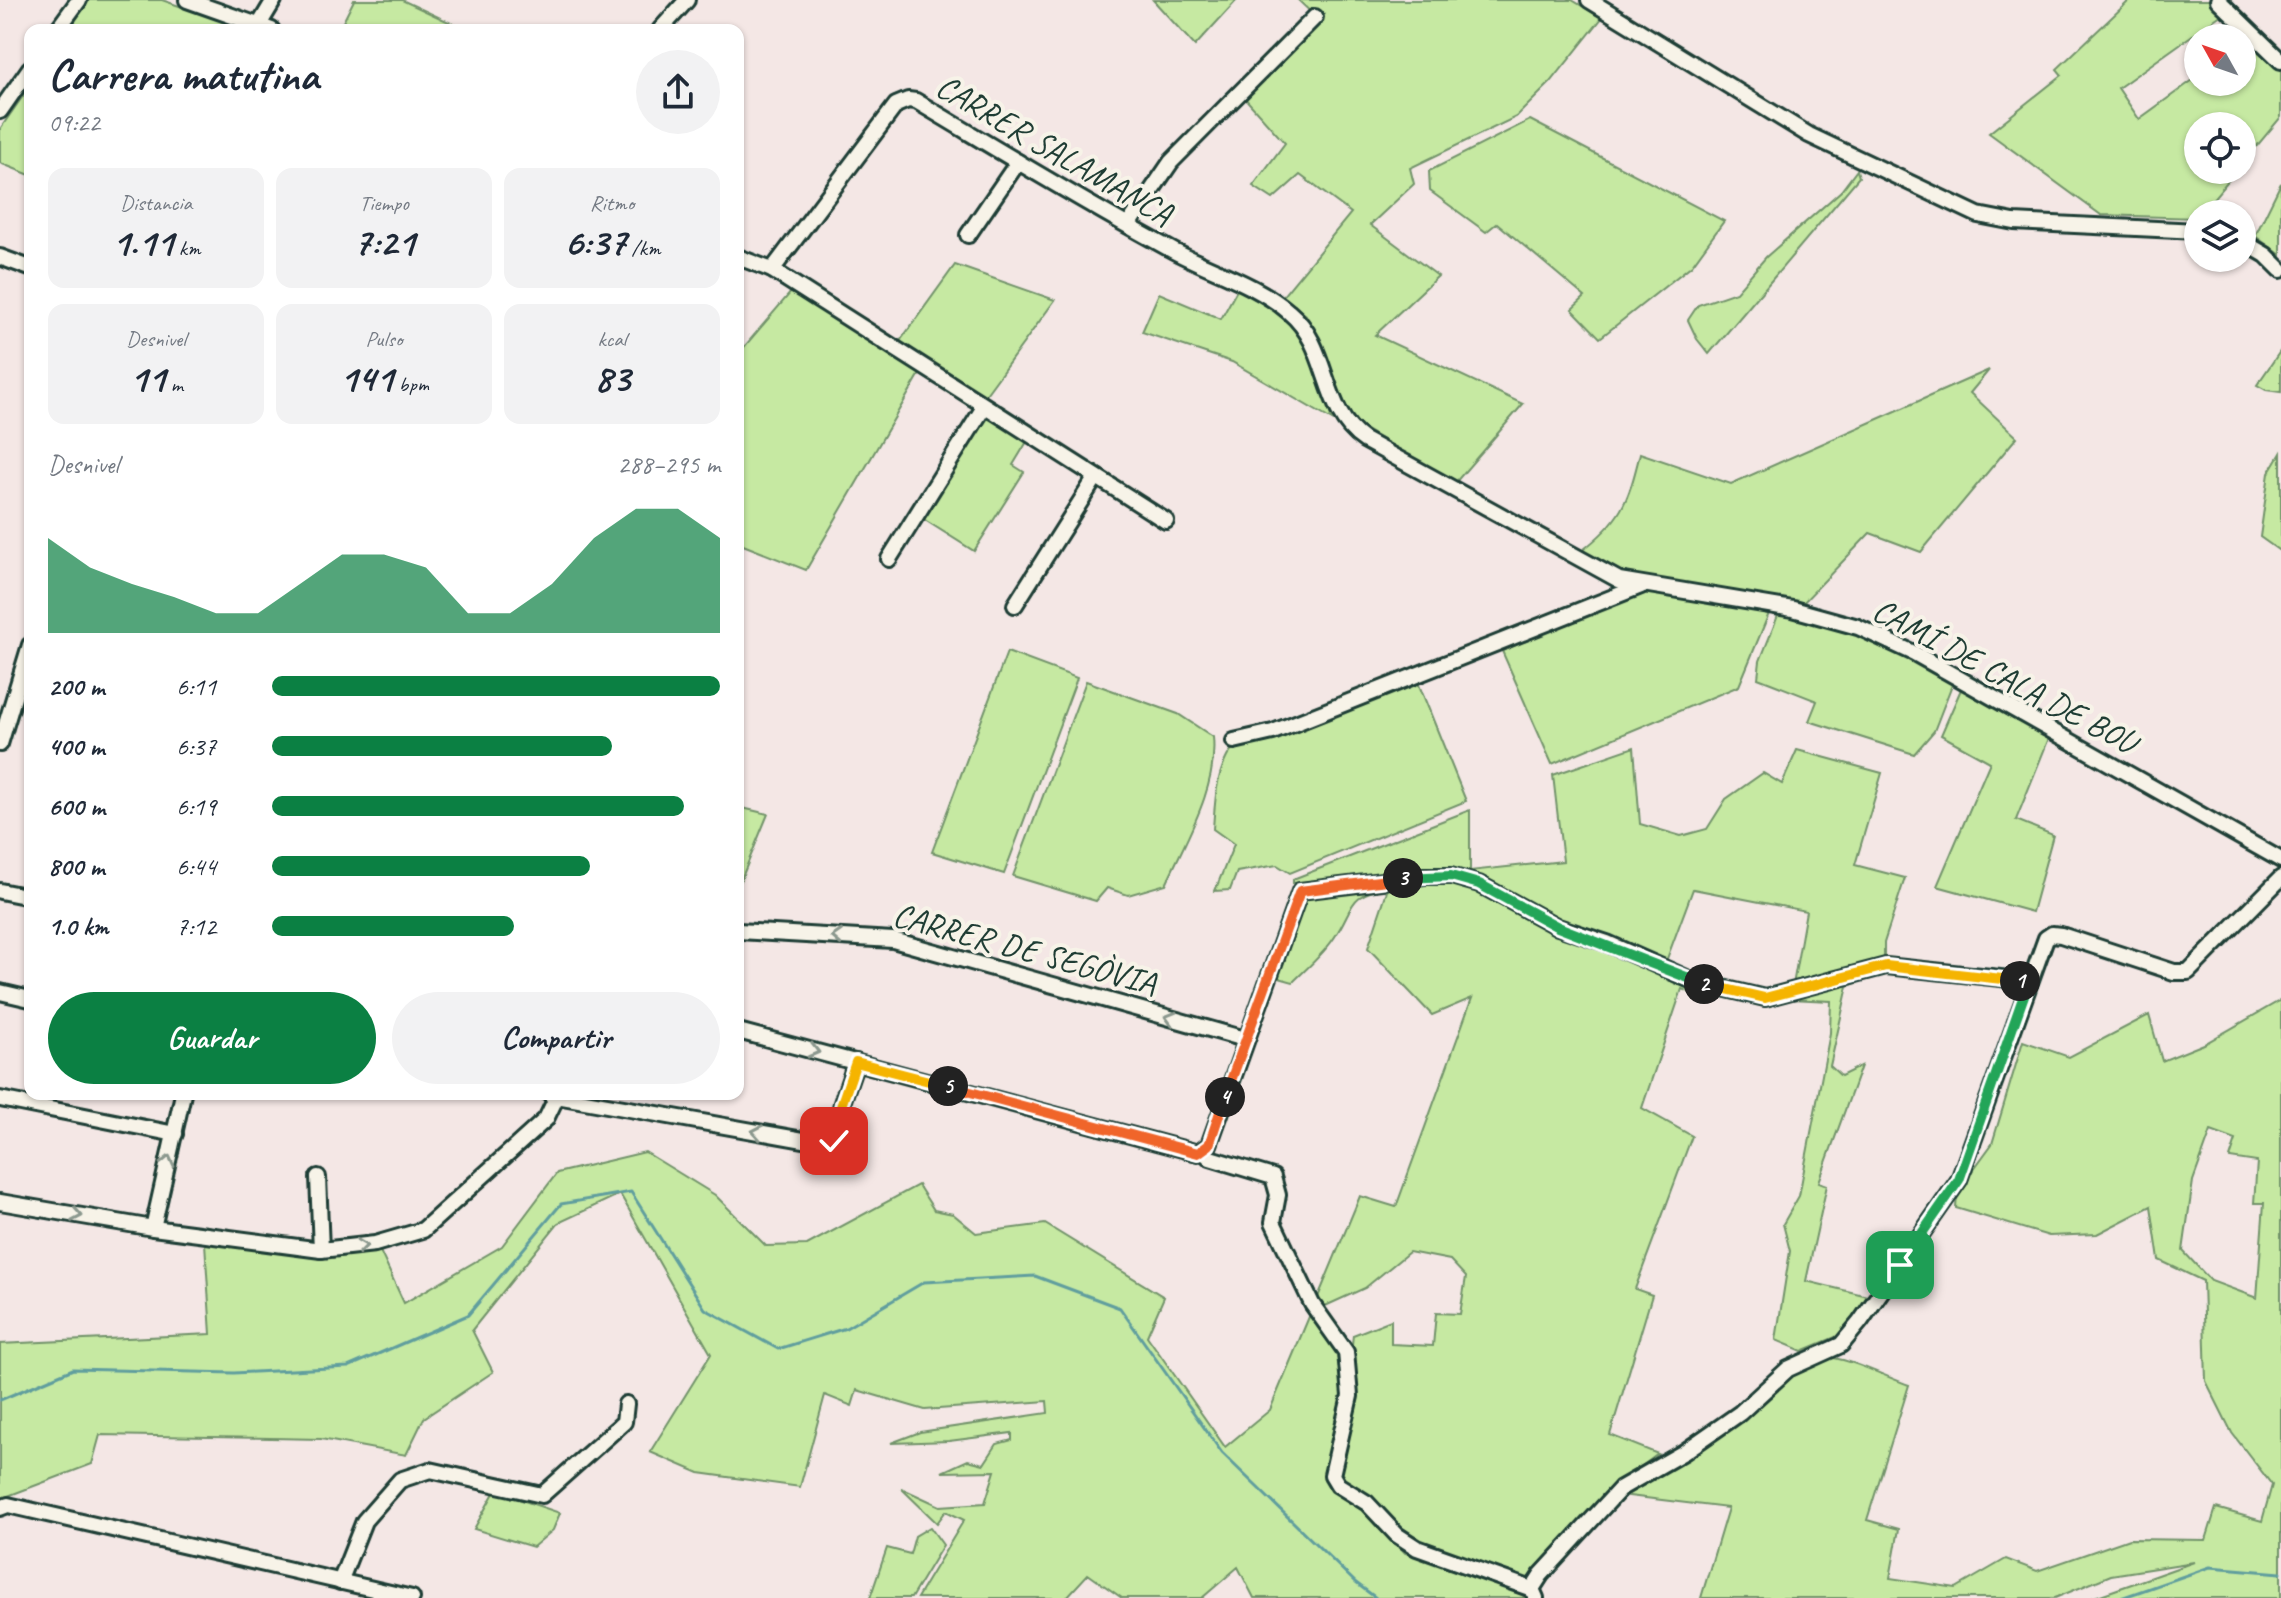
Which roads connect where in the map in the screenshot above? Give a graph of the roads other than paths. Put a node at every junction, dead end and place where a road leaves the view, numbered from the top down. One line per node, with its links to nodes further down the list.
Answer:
1 (79, 0): 8 (street)
2 (187, 0): 9 (street)
3 (274, 0): 10 (street)
4 (687, 0): 11 (street)
5 (1589, 0): 17 (street)
6 (2218, 0): 12 (street)
7 (1315, 17): 16 (street)
8 (61, 24)
9 (252, 24)
10 (265, 24)
11 (665, 24)
12 (2281, 61)
13 (24, 77): 14 (street)
14 (0, 111)
15 (1018, 162): 16 (street, CARRER SALAMANCA); 18 (street); 23 (street, CARRER SALAMANCA)
16 (1128, 225): 25 (street, CARRER SALAMANCA)
17 (2184, 230)
18 (968, 235)
19 (2256, 249): 24 (street)
20 (0, 257): 22 (street)
21 (744, 259): 23 (street)
22 (24, 266)
23 (772, 270): 26 (street)
24 (2281, 270)
25 (1273, 301): 30 (street, CAMÍ DE CALA DE BOU)
26 (984, 407): 27 (street); 29 (street)
27 (1096, 477): 28 (street); 31 (street)
28 (1166, 521)
29 (889, 559)
30 (1641, 586): 33 (street); 35 (street, CAMÍ DE CALA DE BOU)
31 (1015, 605)
32 (24, 665): 34 (street)
33 (1234, 741)
34 (0, 744)
35 (2281, 860)
36 (2281, 878): 40 (street)
37 (0, 891): 38 (street)
38 (24, 896)
39 (744, 931): 44 (street, CARRER DE SEGÒVIA, one-way to 39)
40 (2029, 981): 44 (street); 59 (street)
41 (0, 992): 42 (street)
42 (24, 998)
43 (744, 1033): 45 (street, one-way to 45)
44 (1245, 1039): 51 (street)
45 (856, 1062): 49 (street, one-way to 49); 51 (street)
46 (0, 1099): 50 (street)
47 (182, 1100): 50 (street)
48 (551, 1100): 55 (street, one-way to 48)
49 (580, 1100)
50 (175, 1134): 54 (street, one-way to 50)
51 (1201, 1152): 59 (street)
52 (318, 1177): 55 (street)
53 (0, 1202): 54 (street, one-way to 54)
54 (153, 1228): 55 (street)
55 (321, 1250)
56 (626, 1404): 58 (street)
57 (0, 1508): 58 (street)
58 (340, 1582): 60 (street)
59 (1534, 1594)
60 (412, 1598)

